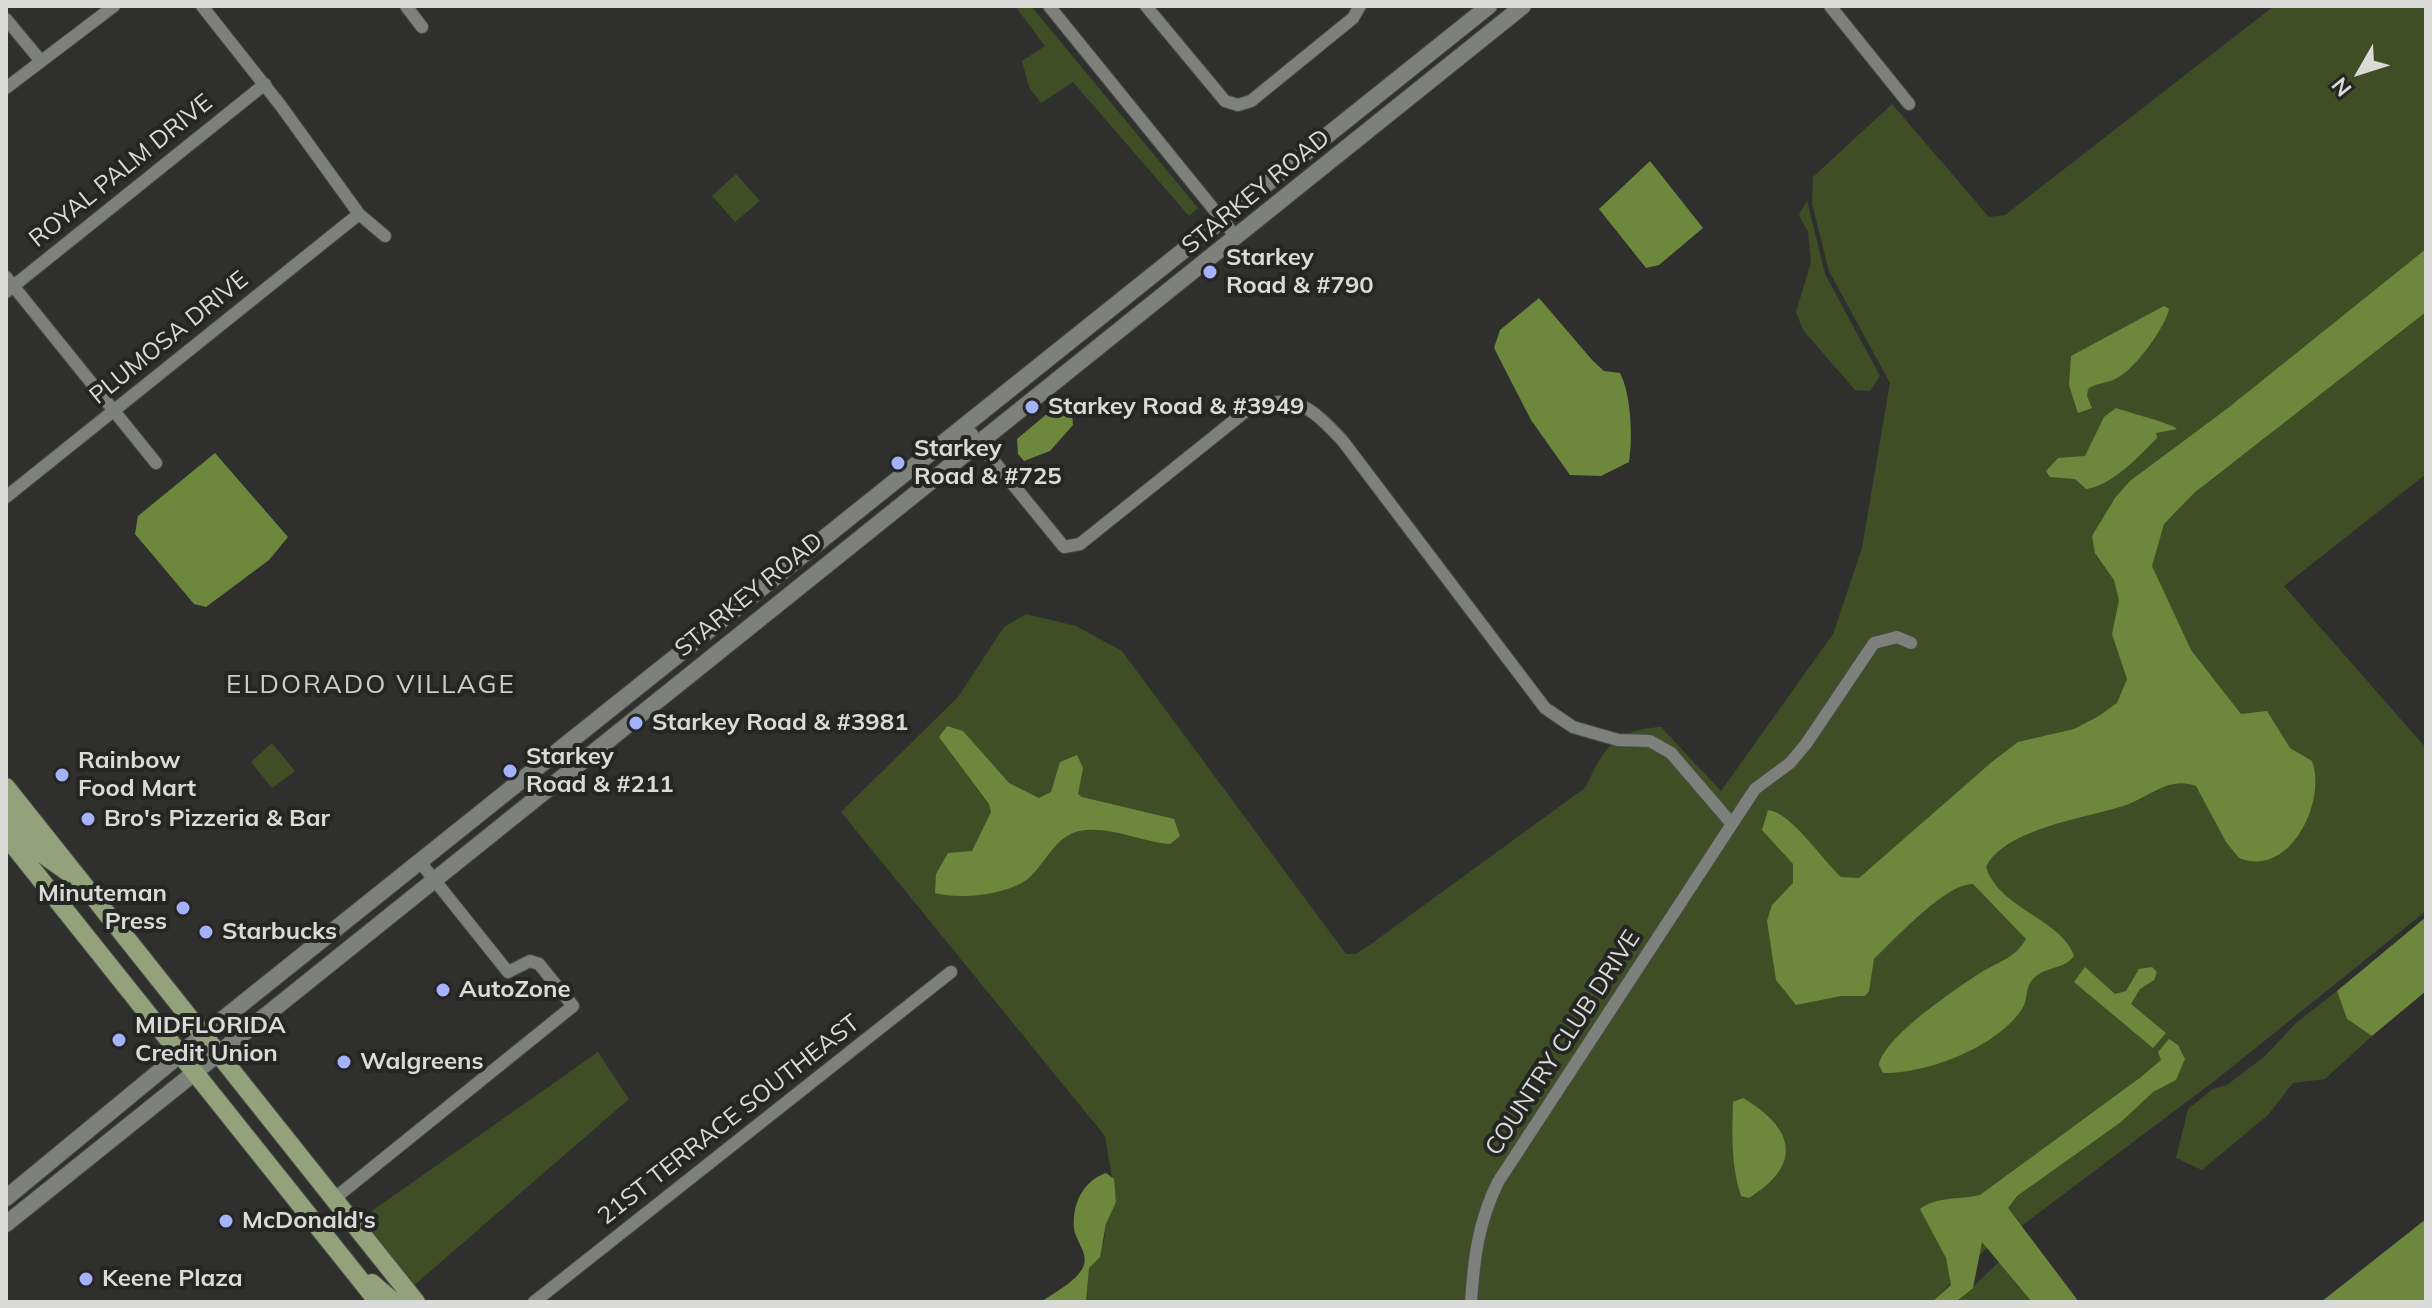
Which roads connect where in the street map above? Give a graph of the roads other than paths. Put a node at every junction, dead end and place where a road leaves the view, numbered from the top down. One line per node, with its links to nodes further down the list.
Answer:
1 (114, 6): 12 (street)
2 (202, 6): 13 (street)
3 (406, 6): 11 (street)
4 (1049, 6): 17 (street)
5 (1146, 6): 6 (street)
6 (1360, 6)
7 (1489, 6): 17 (main road, STARKEY ROAD)
8 (1523, 6): 19 (main road, STARKEY ROAD)
9 (1830, 6): 15 (street)
10 (6, 19): 12 (street)
11 (422, 27)
12 (40, 60): 14 (street)
13 (265, 84): 16 (street); 20 (street, ROYAL PALM DRIVE)
14 (6, 88)
15 (1909, 104)
16 (359, 214): 18 (street); 21 (street, PLUMOSA DRIVE)
17 (1222, 221): 19 (street); 22 (main road, STARKEY ROAD)
18 (385, 236)
19 (1237, 238): 23 (main road, STARKEY ROAD)
20 (8, 285): 21 (street)
21 (113, 411): 24 (street); 25 (street, PLUMOSA DRIVE)
22 (966, 427): 23 (street); 31 (main road, STARKEY ROAD)
23 (979, 442): 29 (street); 32 (main road, STARKEY ROAD)
24 (156, 463)
25 (6, 497)
26 (1911, 643): 29 (street, COUNTRY CLUB DRIVE)
27 (6, 787): 33 (main road)
28 (6, 812): 33 (main road)
29 (1732, 824): 47 (street, COUNTRY CLUB DRIVE)
30 (6, 836): 36 (main road)
31 (420, 862): 32 (street); 35 (main road, STARKEY ROAD)
32 (434, 880): 37 (main road, STARKEY ROAD); 40 (street)
33 (82, 881): 35 (main road)
34 (951, 972): 46 (street, 21ST TERRACE SOUTHEAST)
35 (204, 1035): 36 (main road, STARKEY ROAD); 37 (main road)
36 (181, 1054): 38 (main road); 39 (main road, STARKEY ROAD)
37 (219, 1054): 38 (main road, STARKEY ROAD); 40 (main road)
38 (196, 1073): 41 (main road, STARKEY ROAD); 42 (main road)
39 (6, 1198)
40 (335, 1198): 45 (main road)
41 (6, 1224)
42 (350, 1267): 43 (main road); 44 (main road)
43 (378, 1302)
44 (394, 1302)
45 (416, 1302)
46 (534, 1302)
47 (1471, 1302)

